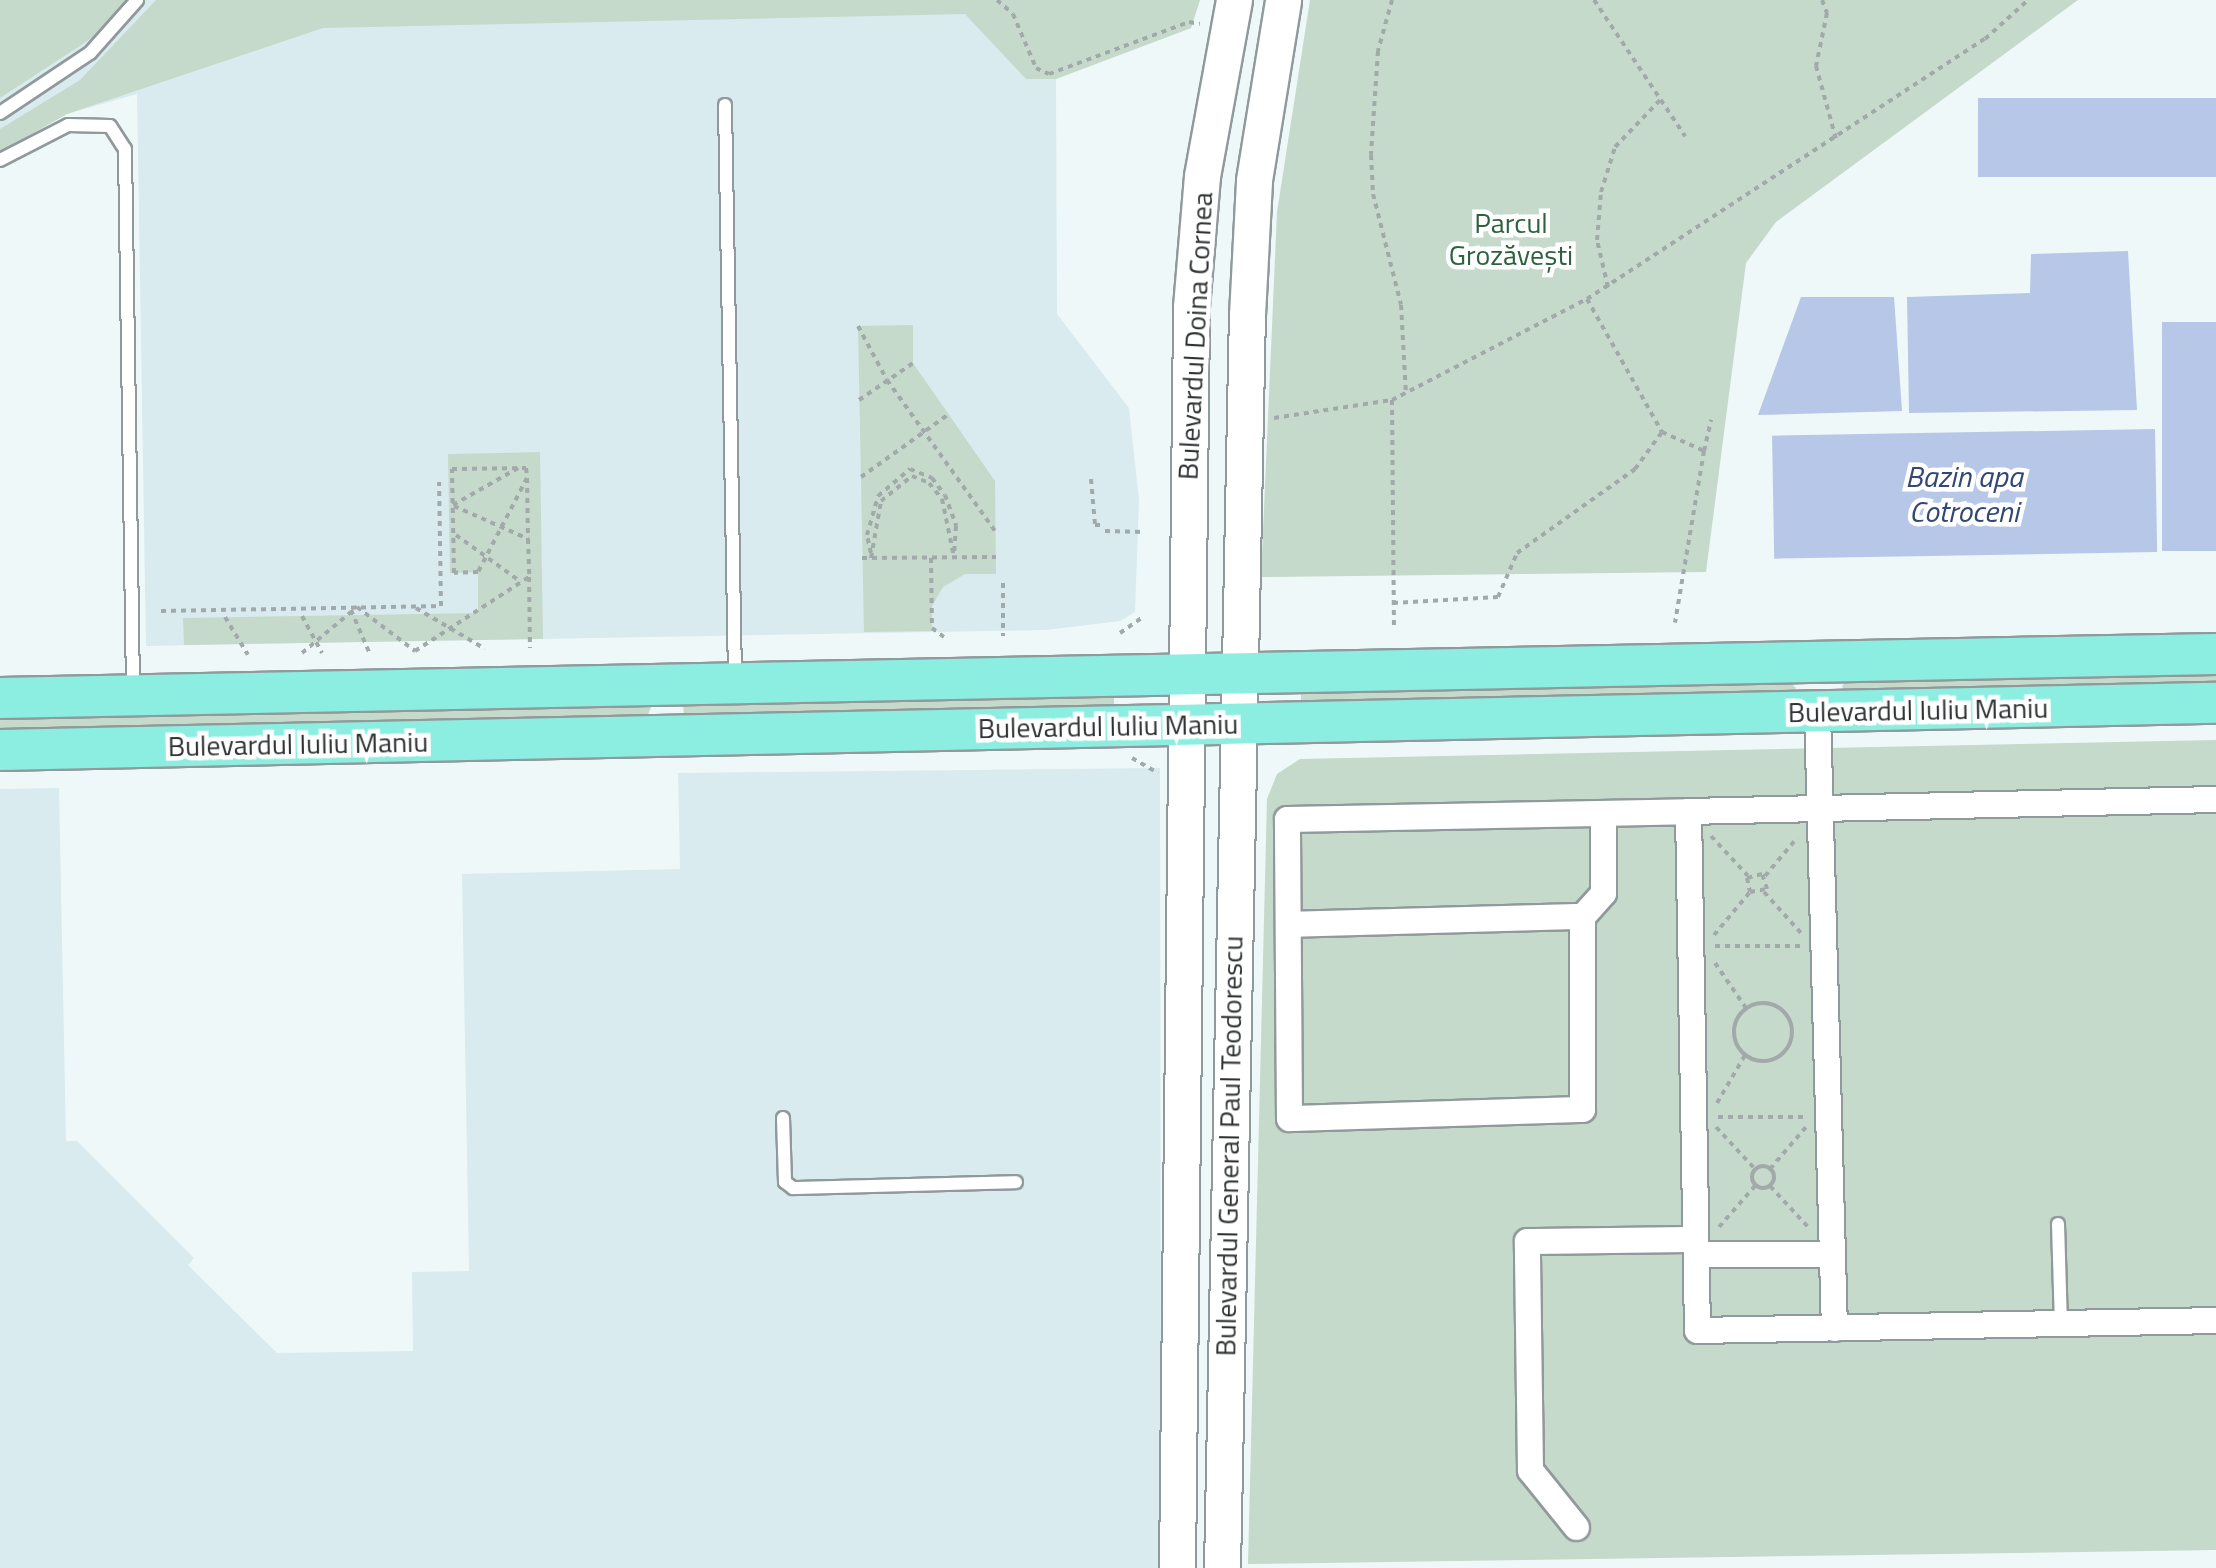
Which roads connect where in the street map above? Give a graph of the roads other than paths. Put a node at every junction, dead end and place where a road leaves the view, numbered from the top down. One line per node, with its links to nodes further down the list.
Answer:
1 (137, 0): 5 (lane)
2 (1234, 0): 9 (main road, Bulevardul Doina Cornea)
3 (1283, 0): 8 (main road, Bulevardul Doina Cornea)
4 (725, 105): 10 (lane)
5 (0, 113)
6 (0, 160): 12 (lane)
7 (2216, 654): 11 (main road, Bulevardul Iuliu Maniu)
8 (1238, 674): 9 (main road, Bulevardul Iuliu Maniu); 11 (main road, Bulevardul Iuliu Maniu); 15 (main road, Bulevardul Doina Cornea)
9 (1185, 675): 10 (main road, Bulevardul Iuliu Maniu); 16 (main road, Bulevardul Doina Cornea)
10 (735, 685): 12 (main road, Bulevardul Iuliu Maniu)
11 (1816, 688): 14 (main road, Bulevardul Iuliu Maniu); 15 (main road, Bulevardul Iuliu Maniu); 19 (street)
12 (134, 696): 13 (main road, Bulevardul Iuliu Maniu)
13 (0, 698)
14 (2216, 703)
15 (1237, 723): 16 (main road, Bulevardul Iuliu Maniu); 34 (main road, Bulevardul General Paul Teodorescu)
16 (1184, 725): 17 (main road, Bulevardul Iuliu Maniu); 33 (main road, Bulevardul General Paul Teodorescu)
17 (0, 750)
18 (2216, 800): 19 (street)
19 (1823, 808): 20 (street); 28 (street)
20 (1688, 811): 21 (street); 27 (street)
21 (1604, 812): 22 (street); 23 (street)
22 (1582, 916): 23 (street); 23 (street)
23 (1288, 924)
24 (783, 1118): 25 (lane)
25 (1016, 1182)
26 (2058, 1224): 30 (lane)
27 (1696, 1246): 28 (street); 31 (street); 32 (street)
28 (1832, 1254): 31 (street)
29 (2216, 1320): 30 (street)
30 (2061, 1324): 31 (street)
31 (1834, 1328)
32 (1576, 1527)
33 (1176, 1568)
34 (1222, 1568)

